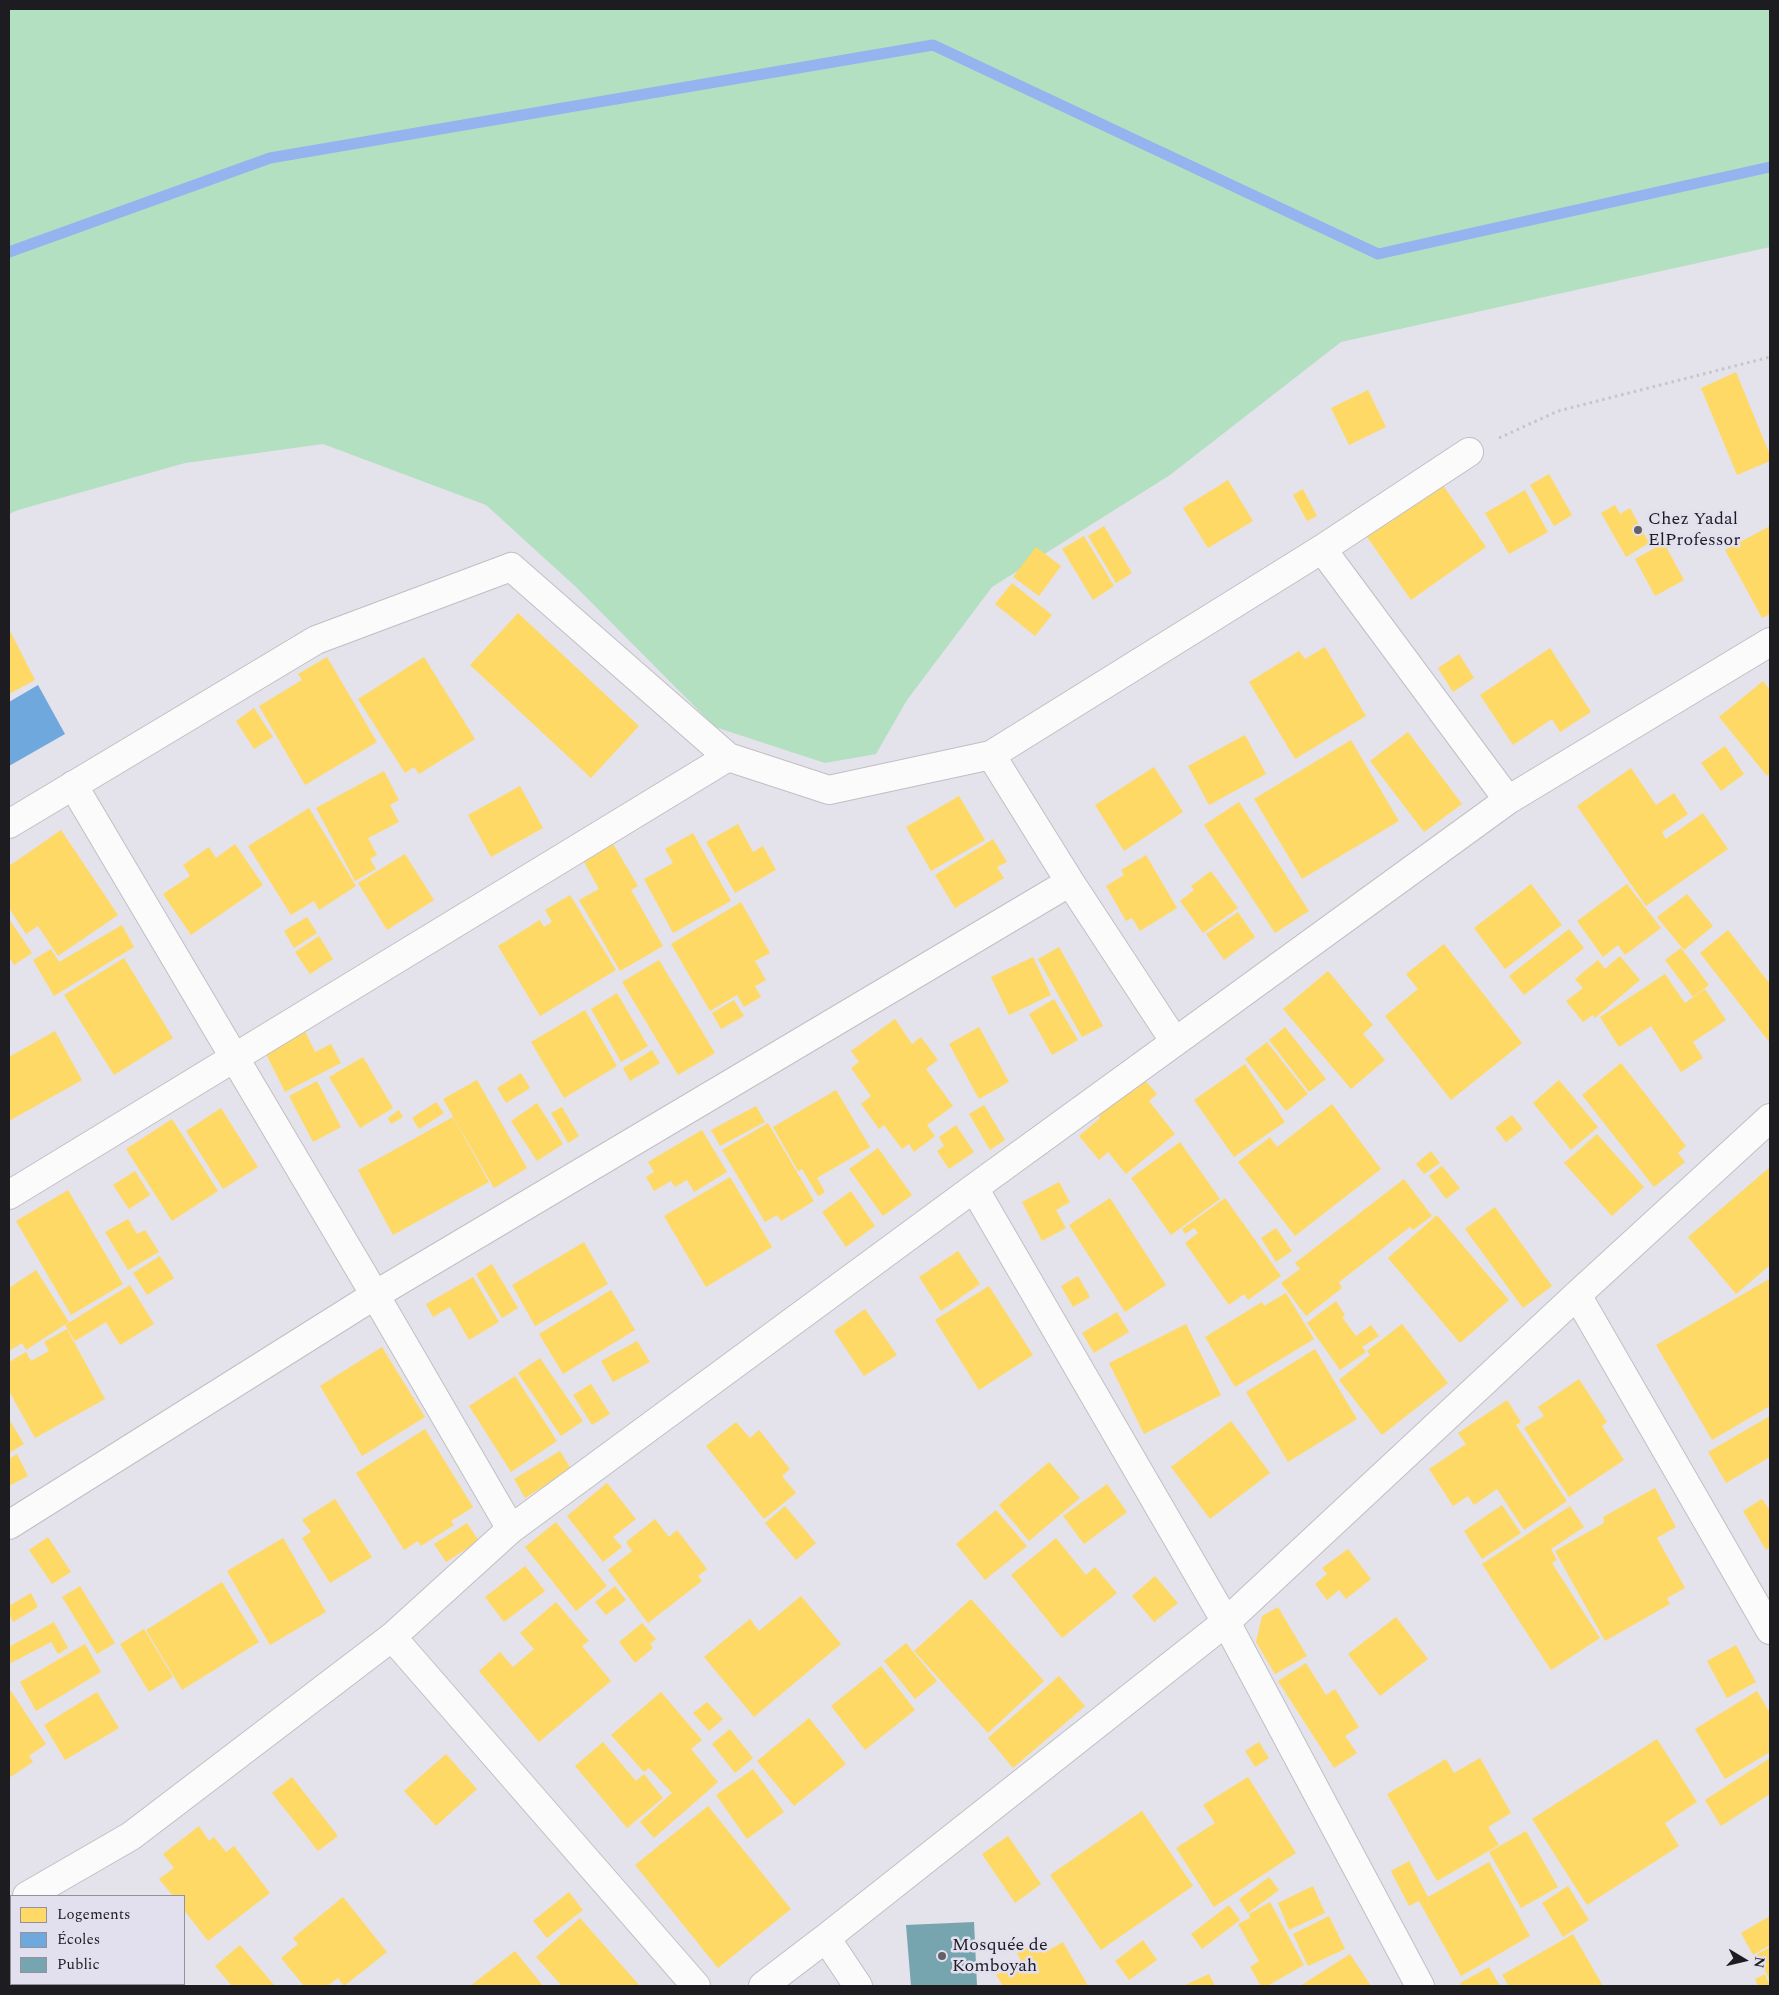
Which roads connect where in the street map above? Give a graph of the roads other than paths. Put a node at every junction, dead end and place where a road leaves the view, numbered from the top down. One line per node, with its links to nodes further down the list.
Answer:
1 (1469, 452): 2 (street)
2 (1322, 549): 4 (street); 7 (street)
3 (1770, 642): 7 (street)
4 (991, 755): 5 (street); 9 (street)
5 (728, 757): 6 (street); 11 (street)
6 (73, 785): 8 (street); 11 (street)
7 (1508, 800): 10 (street)
8 (9, 824)
9 (1070, 882): 10 (street); 15 (street)
10 (1174, 1042): 13 (street)
11 (234, 1056): 14 (street); 15 (street)
12 (1770, 1118): 16 (street)
13 (974, 1188): 18 (street); 19 (street)
14 (9, 1195)
15 (375, 1295): 17 (street); 18 (street)
16 (1577, 1295): 19 (street); 20 (street)
17 (9, 1525)
18 (511, 1529): 21 (street)
19 (1226, 1622): 23 (street); 27 (street)
20 (1770, 1630)
21 (392, 1637): 22 (street); 24 (street)
22 (30, 1895)
23 (826, 1938): 25 (street); 26 (street)
24 (696, 1986)
25 (763, 1986)
26 (858, 1986)
27 (1420, 1986)

